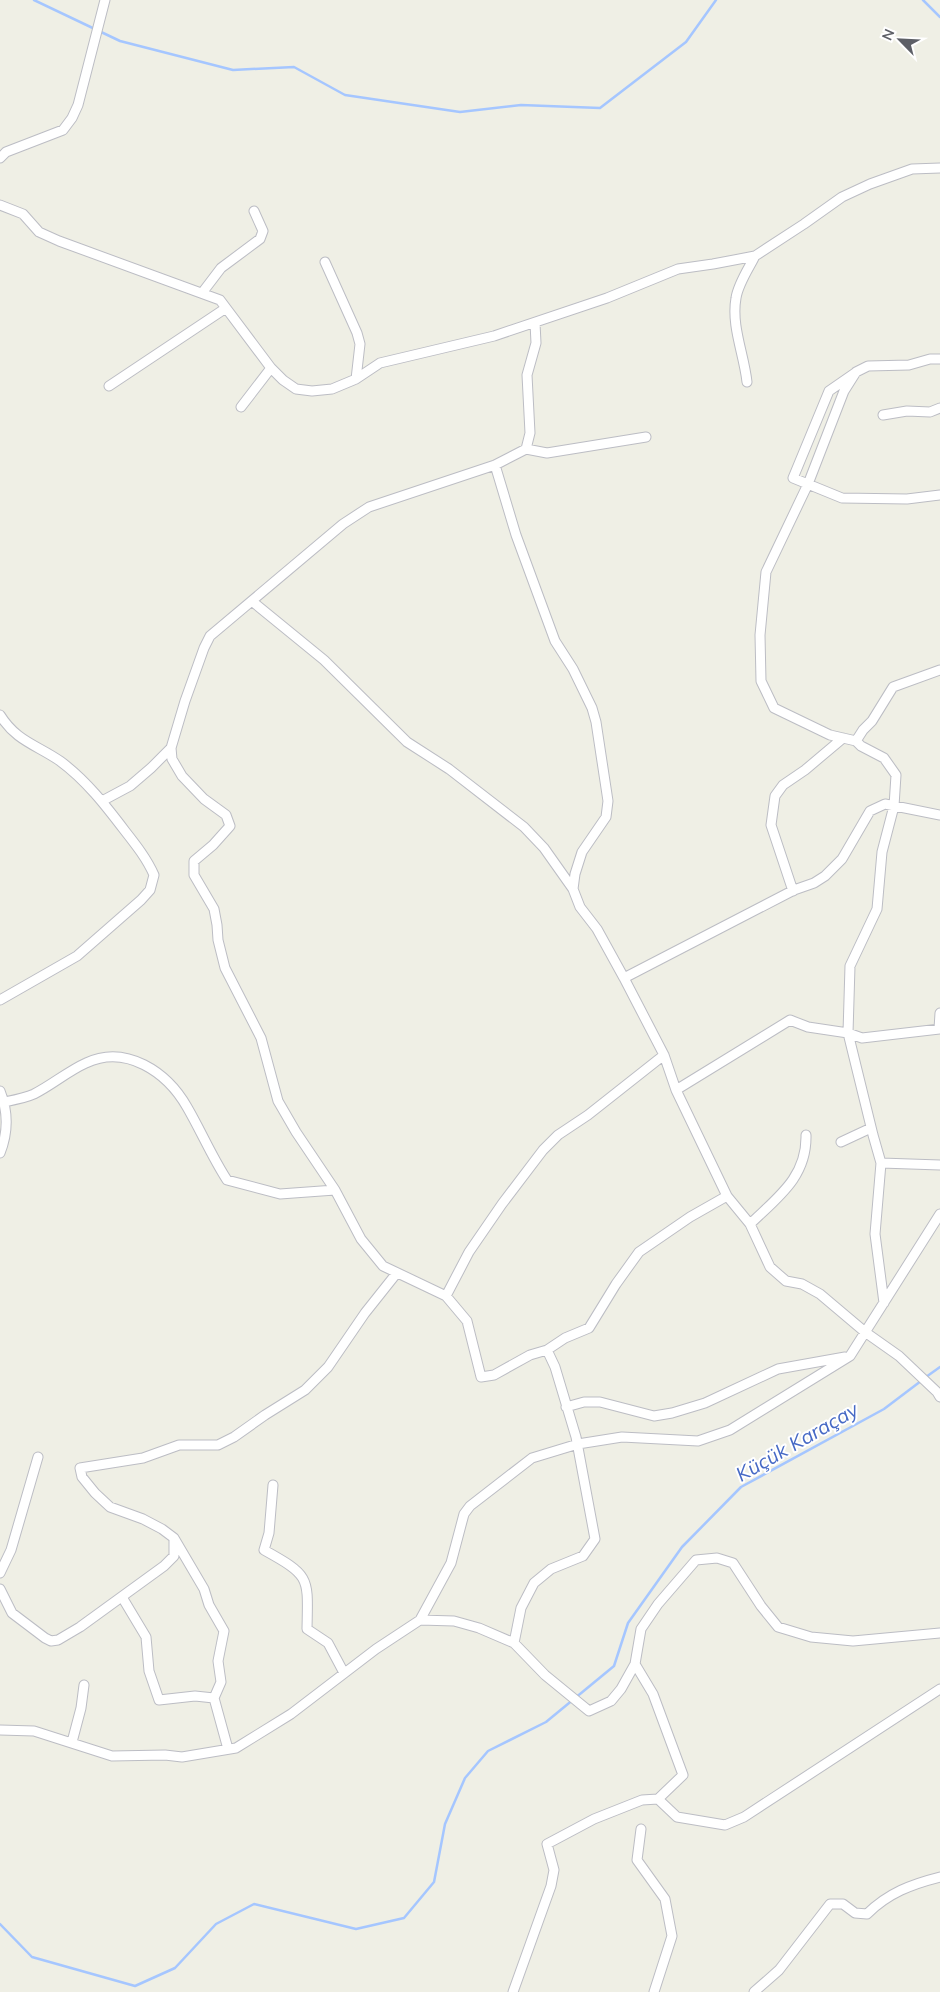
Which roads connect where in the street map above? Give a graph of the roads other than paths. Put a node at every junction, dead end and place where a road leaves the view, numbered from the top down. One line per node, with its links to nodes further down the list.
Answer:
1 (104, 4): 2 (street)
2 (2, 152)
3 (940, 168): 6 (street)
4 (0, 206): 8 (street)
5 (254, 211): 8 (street)
6 (755, 256): 10 (street); 15 (street)
7 (325, 262): 14 (street)
8 (202, 293): 9 (street)
9 (226, 308): 12 (street); 16 (street)
10 (535, 323): 14 (street); 21 (street)
11 (940, 359): 13 (street)
12 (271, 368): 14 (street); 17 (street)
13 (856, 372): 23 (street); 23 (street)
14 (356, 379)
15 (747, 382)
16 (109, 386)
17 (241, 406)
18 (940, 408): 19 (street)
19 (883, 415)
20 (646, 437): 21 (street)
21 (526, 450): 22 (street)
22 (495, 464): 25 (street); 34 (street)
23 (808, 484): 24 (street); 28 (street)
24 (940, 496)
25 (253, 602): 30 (street); 34 (street)
26 (940, 670): 29 (street)
27 (0, 715): 31 (street)
28 (843, 738): 29 (street); 35 (street)
29 (856, 741): 32 (street)
30 (171, 748): 31 (street); 51 (street)
31 (102, 801): 37 (street)
32 (894, 806): 33 (street); 35 (street); 40 (street)
33 (940, 815)
34 (572, 889): 36 (street)
35 (793, 891): 36 (street)
36 (624, 978): 41 (street)
37 (0, 1000)
38 (940, 1013): 39 (street)
39 (939, 1029): 40 (street)
40 (848, 1033): 42 (street); 45 (street)
41 (664, 1055): 42 (street); 56 (street)
42 (676, 1090): 52 (street)
43 (0, 1091): 44 (street)
44 (4, 1102): 48 (street); 51 (street)
45 (871, 1128): 47 (street); 49 (street)
46 (806, 1134): 54 (street)
47 (841, 1142)
48 (0, 1153)
49 (881, 1163): 50 (street); 57 (street)
50 (940, 1165)
51 (335, 1190): 55 (street)
52 (727, 1196): 54 (street); 59 (street)
53 (940, 1214): 57 (street)
54 (750, 1224): 58 (street)
55 (396, 1274): 56 (street); 66 (street)
56 (446, 1296): 59 (street)
57 (884, 1303): 58 (street)
58 (865, 1332): 60 (street); 61 (street)
59 (547, 1350): 62 (street)
60 (850, 1356): 62 (street); 63 (street)
61 (938, 1394)
62 (566, 1408): 63 (street)
63 (578, 1444): 70 (street); 72 (street)
64 (38, 1457): 67 (street)
65 (273, 1485): 74 (street)
66 (174, 1538): 69 (street); 77 (street)
67 (0, 1573)
68 (0, 1589): 69 (street)
69 (122, 1597): 77 (street)
70 (420, 1620): 72 (street); 74 (street)
71 (940, 1633): 73 (street)
72 (514, 1643): 73 (street)
73 (635, 1664): 81 (street)
74 (344, 1673): 80 (street)
75 (84, 1685): 79 (street)
76 (940, 1688): 81 (street)
77 (214, 1698): 80 (street)
78 (0, 1730): 79 (street)
79 (72, 1742): 80 (street)
80 (228, 1749)
81 (658, 1799): 84 (street)
82 (641, 1829): 85 (street)
83 (940, 1877): 86 (street)
84 (513, 1992)
85 (654, 1992)
86 (754, 1992)

